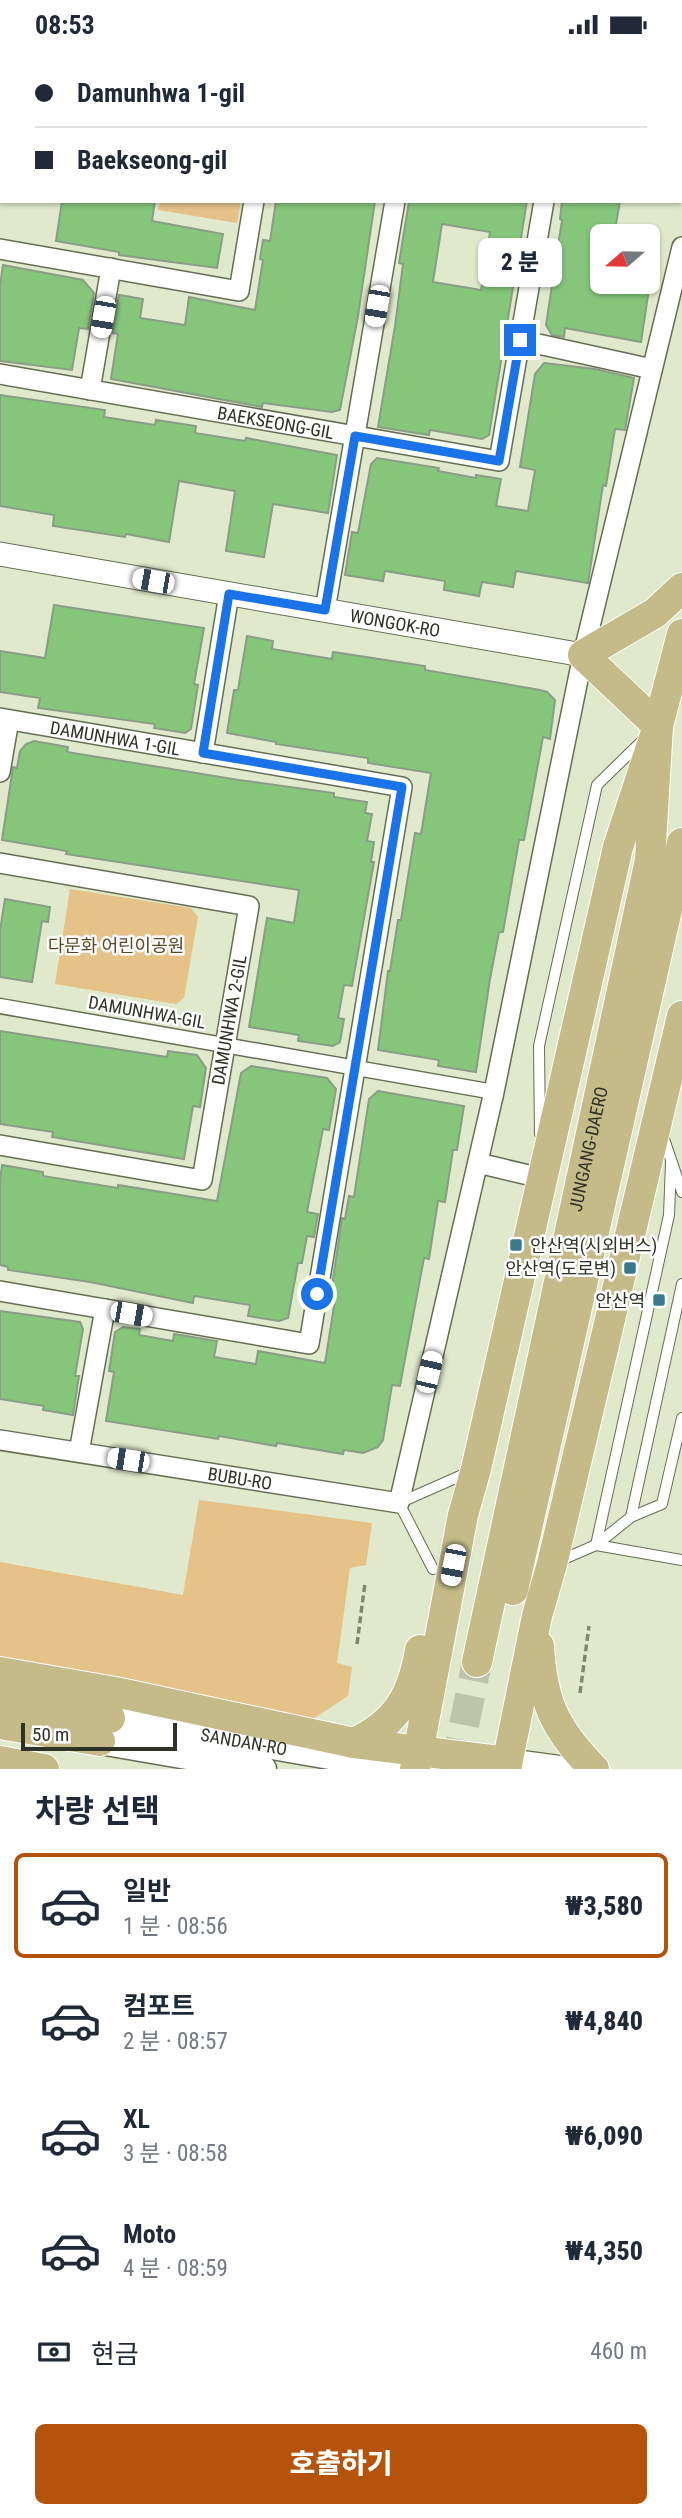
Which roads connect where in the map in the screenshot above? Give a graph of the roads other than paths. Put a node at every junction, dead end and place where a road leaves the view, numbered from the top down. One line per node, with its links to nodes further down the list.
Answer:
1 (254, 203): 6 (street)
2 (395, 203): 11 (street)
3 (544, 203): 7 (street, BAEKSEONG-GIL)
4 (682, 247): 8 (street)
5 (0, 249): 6 (street)
6 (111, 268): 10 (street)
7 (520, 340): 8 (street); 11 (street, BAEKSEONG-GIL)
8 (652, 369): 17 (street)
9 (0, 374): 10 (street, BAEKSEONG-GIL)
10 (90, 390): 11 (street, BAEKSEONG-GIL)
11 (355, 436): 15 (street)
12 (0, 554): 14 (street, WONGOK-RO)
13 (682, 588): 17 (main road)
14 (229, 594): 15 (street, WONGOK-RO); 20 (street)
15 (325, 610): 17 (street, WONGOK-RO)
16 (682, 633): 19 (main road, JUNGANG-DAERO)
17 (583, 655): 19 (main road); 28 (street)
18 (5, 719): 20 (street, DAMUNHWA 1-GIL); 21 (street)
19 (658, 726): 22 (main road, JUNGANG-DAERO); 33 (main road); 33 (lane)
20 (203, 753): 27 (street, DAMUNHWA 1-GIL)
21 (0, 772)
22 (682, 843)
23 (0, 863): 26 (street, DAMUNHWA 2-GIL)
24 (0, 1006): 26 (street, DAMUNHWA-GIL)
25 (682, 1016): 29 (main road)
26 (225, 1045): 27 (street, DAMUNHWA-GIL); 30 (street, DAMUNHWA 2-GIL)
27 (355, 1068): 28 (street, DAMUNHWA-GIL); 37 (street, DAMUNHWA 1-GIL)
28 (494, 1092): 31 (street)
29 (658, 1117): 32 (lane); 47 (main road)
30 (0, 1145)
31 (478, 1163): 33 (street); 42 (street)
32 (671, 1163): 34 (lane); 45 (lane)
33 (541, 1181): 41 (main road)
34 (682, 1192)
35 (682, 1284): 44 (lane)
36 (0, 1291): 37 (street, DAMUNHWA 1-GIL)
37 (105, 1309): 40 (street)
38 (682, 1418): 44 (lane)
39 (0, 1440): 40 (street, BUBU-RO)
40 (79, 1452): 42 (street, BUBU-RO)
41 (476, 1469): 42 (lane); 43 (main road)
42 (399, 1503): 48 (lane)
43 (463, 1515): 48 (main road); 56 (main road)
44 (631, 1517): 45 (lane)
45 (596, 1545): 46 (lane); 47 (lane)
46 (682, 1560)
47 (552, 1564): 49 (main road)
48 (433, 1569): 54 (main road)
49 (537, 1616): 57 (main road); 61 (main road)
50 (0, 1672): 54 (main road)
51 (0, 1699): 53 (main road, SANDAN-RO)
52 (0, 1724): 53 (main road)
53 (105, 1729): 56 (main road, SANDAN-RO); 59 (main road, SANDAN-RO)
54 (354, 1743): 56 (main road)
55 (0, 1761): 58 (main road)
56 (413, 1762): 57 (main road)
57 (506, 1766): 60 (main road)
58 (44, 1769)
59 (263, 1769)
60 (559, 1769)
61 (594, 1769)

